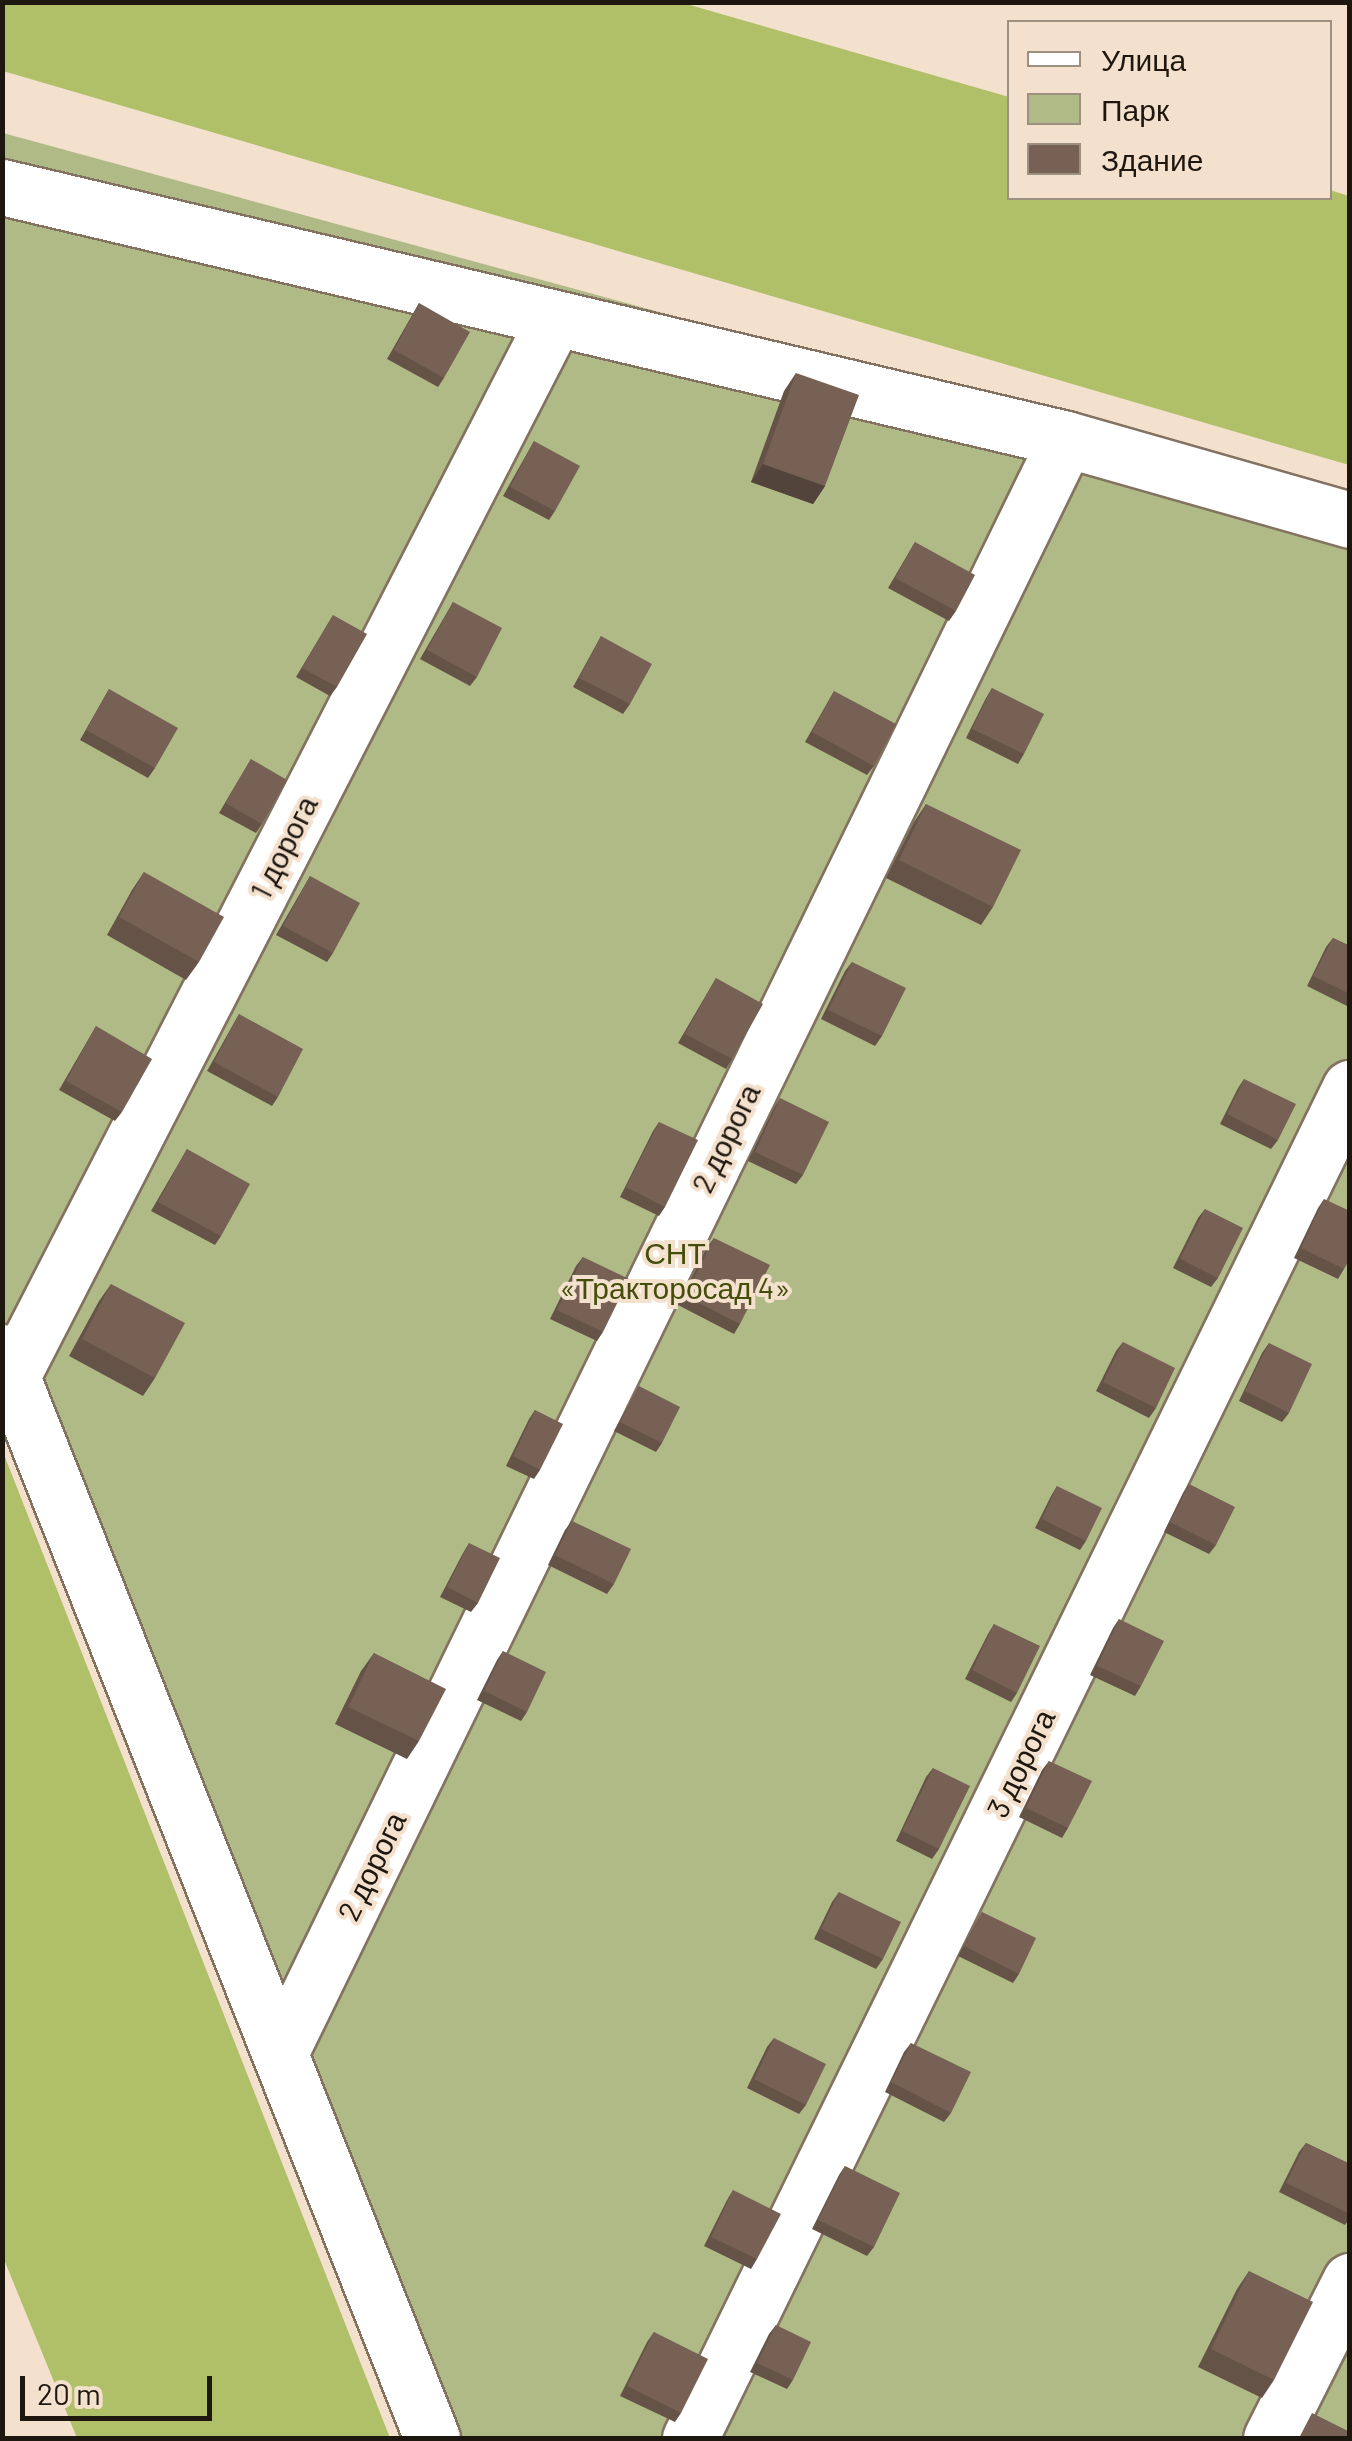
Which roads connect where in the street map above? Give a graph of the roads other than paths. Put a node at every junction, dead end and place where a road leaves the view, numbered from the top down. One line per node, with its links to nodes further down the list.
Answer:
1 (2, 188): 2 (street)
2 (554, 318): 3 (street); 6 (street, 1 дорога)
3 (1066, 439): 4 (street); 7 (street, 2 дорога)
4 (1350, 520)
5 (1350, 1088): 10 (street, 3 дорога)
6 (7, 1364): 7 (street)
7 (280, 2053): 9 (street)
8 (1350, 2281): 11 (street)
9 (432, 2438)
10 (690, 2438)
11 (1271, 2438)

